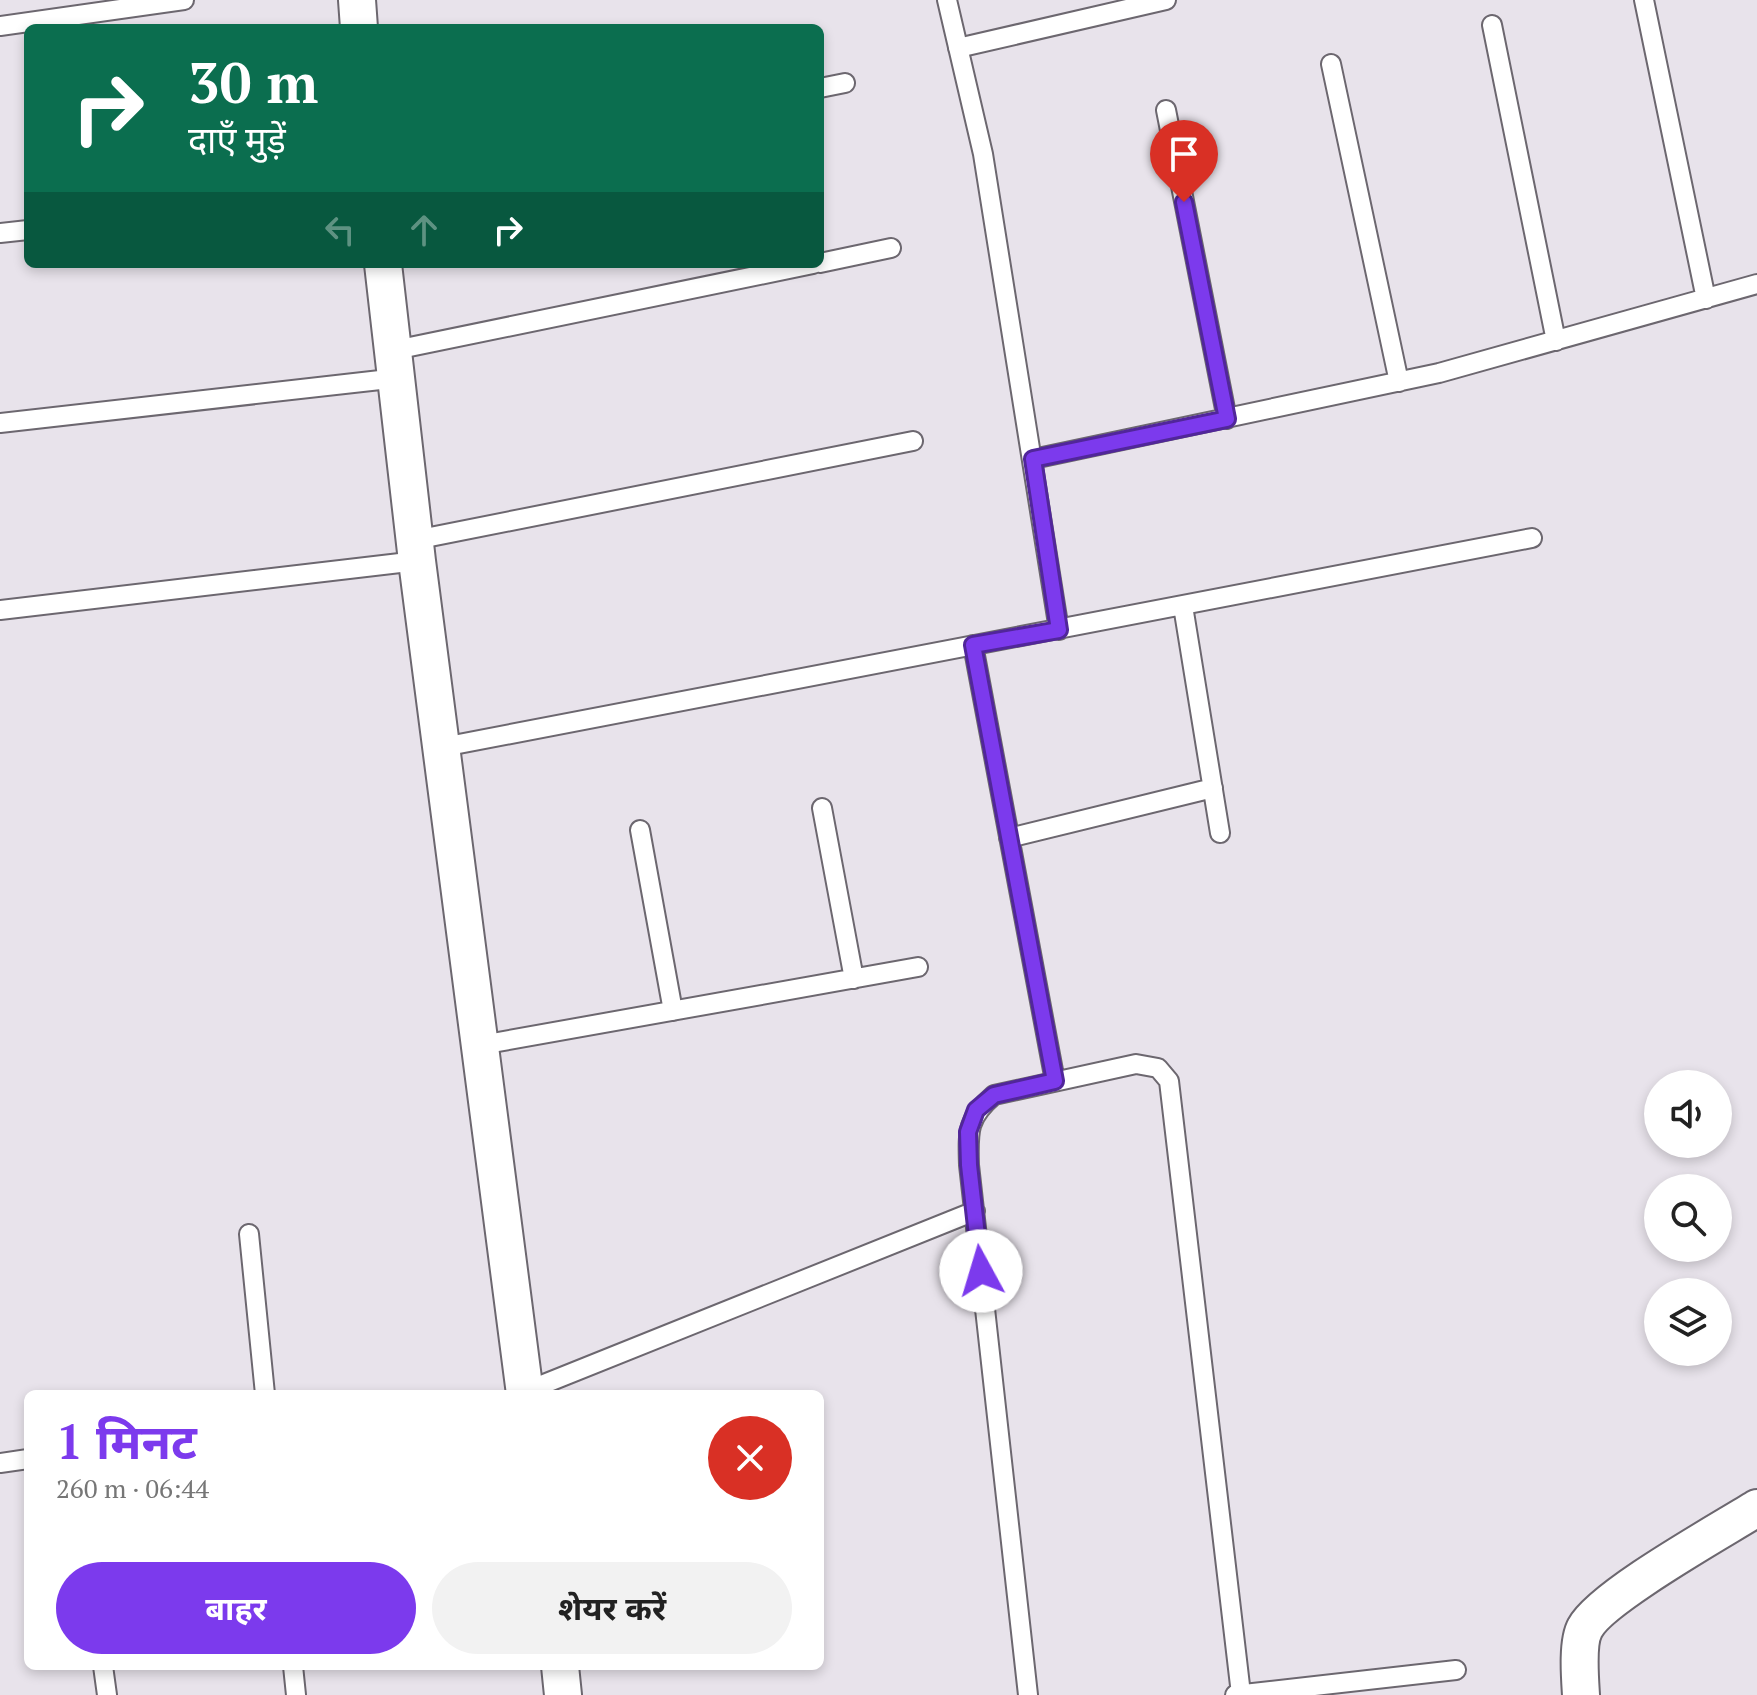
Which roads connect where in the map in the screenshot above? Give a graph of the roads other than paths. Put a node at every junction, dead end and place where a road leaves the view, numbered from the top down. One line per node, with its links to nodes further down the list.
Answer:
1 (184, 0): 6 (lane)
2 (357, 0): 7 (street)
3 (947, 0): 10 (lane)
4 (1166, 0): 10 (lane)
5 (1644, 0): 22 (lane)
6 (133, 3): 9 (lane)
7 (359, 24)
8 (1492, 25): 23 (lane)
9 (0, 26)
10 (958, 48): 29 (lane)
11 (1331, 64): 25 (lane)
12 (845, 83): 13 (lane)
13 (824, 87)
14 (1166, 110): 26 (lane)
15 (24, 230): 16 (lane)
16 (0, 233)
17 (891, 248): 18 (lane)
18 (824, 262)
19 (384, 268): 24 (street)
20 (796, 268): 24 (lane)
21 (1757, 284): 22 (lane)
22 (1706, 299): 23 (lane)
23 (1556, 341): 25 (lane)
24 (396, 364): 27 (lane); 31 (street)
25 (1399, 382): 26 (lane)
26 (1227, 419): 29 (lane)
27 (0, 423)
28 (913, 441): 31 (lane)
29 (1033, 459): 34 (lane)
30 (1532, 538): 32 (lane)
31 (416, 550): 33 (lane); 36 (street)
32 (1183, 606): 34 (lane); 37 (lane)
33 (0, 610)
34 (1059, 630): 35 (lane)
35 (973, 645): 36 (lane); 41 (lane)
36 (443, 747): 45 (street)
37 (1213, 788): 40 (lane); 41 (lane)
38 (822, 808): 43 (lane)
39 (640, 830): 44 (lane)
40 (1220, 833)
41 (1009, 838): 46 (lane)
42 (918, 967): 43 (lane)
43 (854, 979): 44 (lane)
44 (673, 1011): 45 (lane)
45 (481, 1045): 50 (street)
46 (1055, 1081): 47 (lane); 59 (lane)
47 (975, 1211): 51 (lane); 63 (lane)
48 (249, 1234): 49 (lane)
49 (265, 1390)
50 (524, 1390)
51 (531, 1390)
52 (24, 1460): 53 (lane)
53 (0, 1463)
54 (1757, 1508): 65 (street)
55 (104, 1670): 60 (lane)
56 (293, 1670): 61 (lane)
57 (560, 1670): 62 (street)
58 (1456, 1670): 59 (lane)
59 (1241, 1694): 64 (lane)
60 (107, 1695)
61 (296, 1695)
62 (563, 1695)
63 (1028, 1695)
64 (1235, 1695)
65 (1581, 1695)

